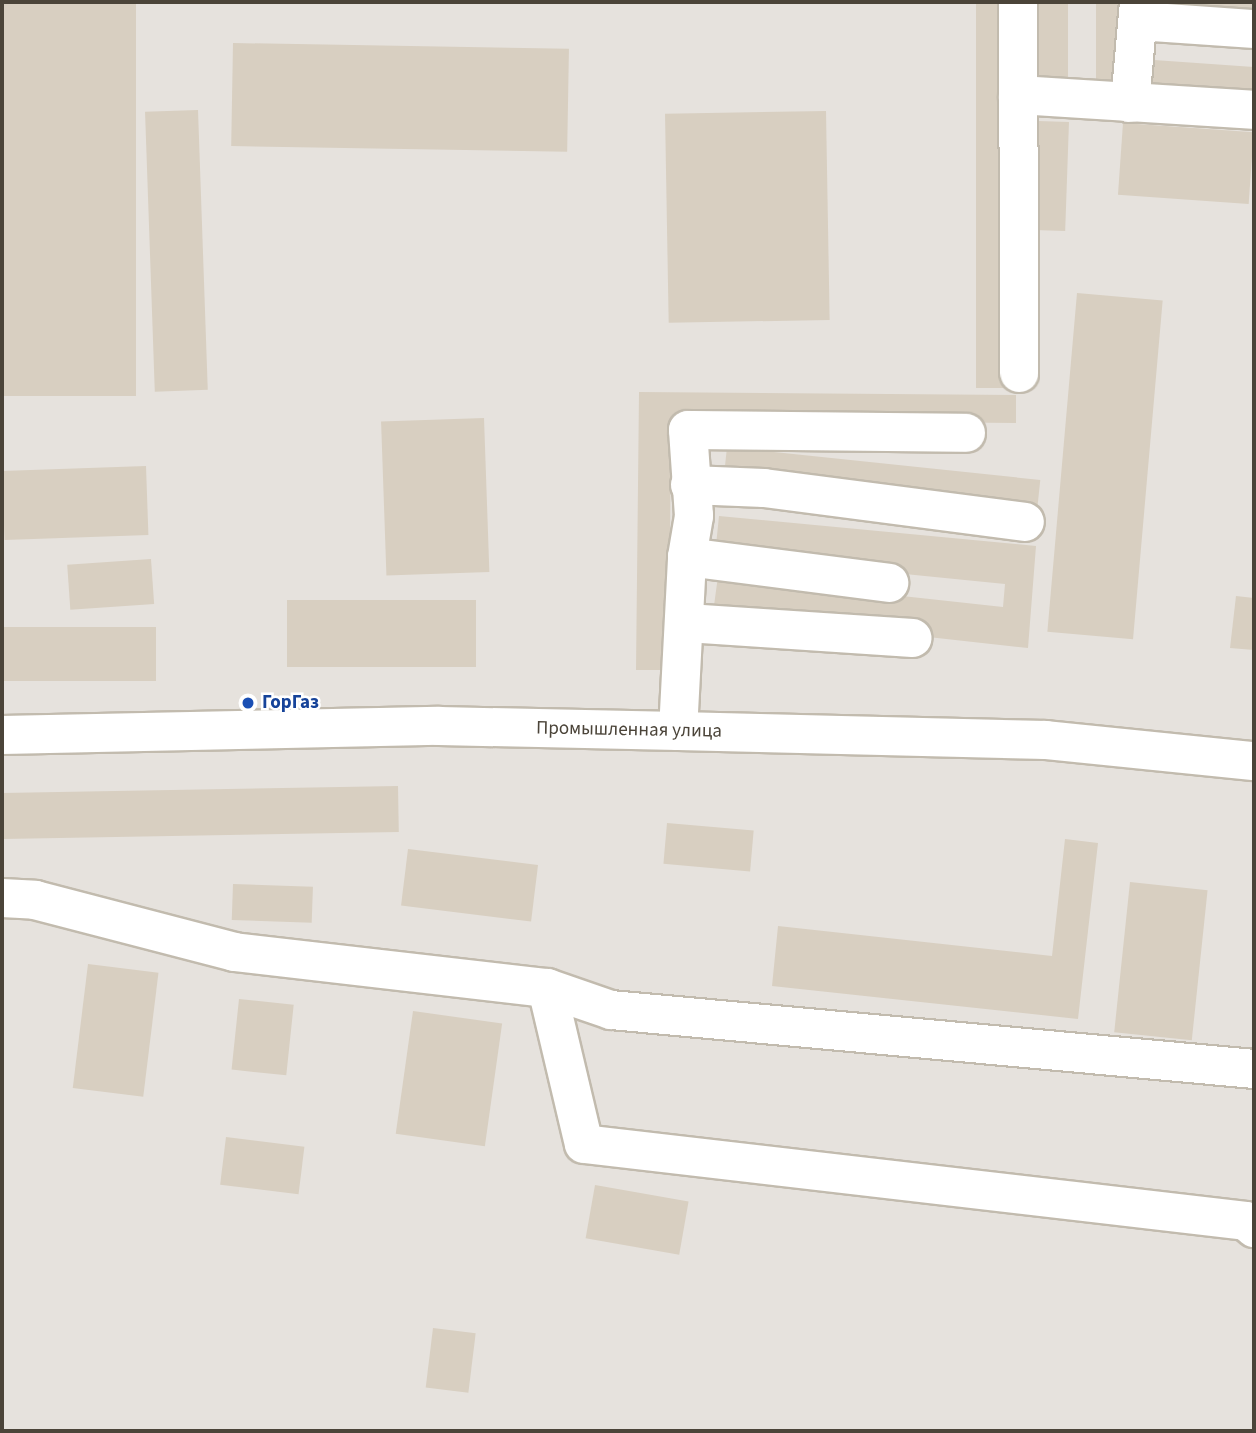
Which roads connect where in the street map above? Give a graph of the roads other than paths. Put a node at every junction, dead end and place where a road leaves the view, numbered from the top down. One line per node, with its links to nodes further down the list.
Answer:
1 (1018, 2): 4 (street)
2 (1139, 11): 3 (street); 5 (street)
3 (1254, 29)
4 (1018, 95): 5 (street); 7 (street)
5 (1130, 103): 6 (street)
6 (1254, 110)
7 (1019, 373)
8 (966, 433): 9 (street)
9 (690, 485): 10 (street); 11 (street)
10 (1025, 522)
11 (687, 556): 12 (street); 13 (street)
12 (889, 583)
13 (687, 623): 14 (street); 15 (street)
14 (914, 638)
15 (678, 731): 16 (street, Промышленная улица); 17 (street, Промышленная улица)
16 (2, 735)
17 (1254, 761)
18 (2, 898): 19 (street)
19 (547, 988): 20 (street); 21 (street)
20 (1254, 1069)
21 (1254, 1228)

